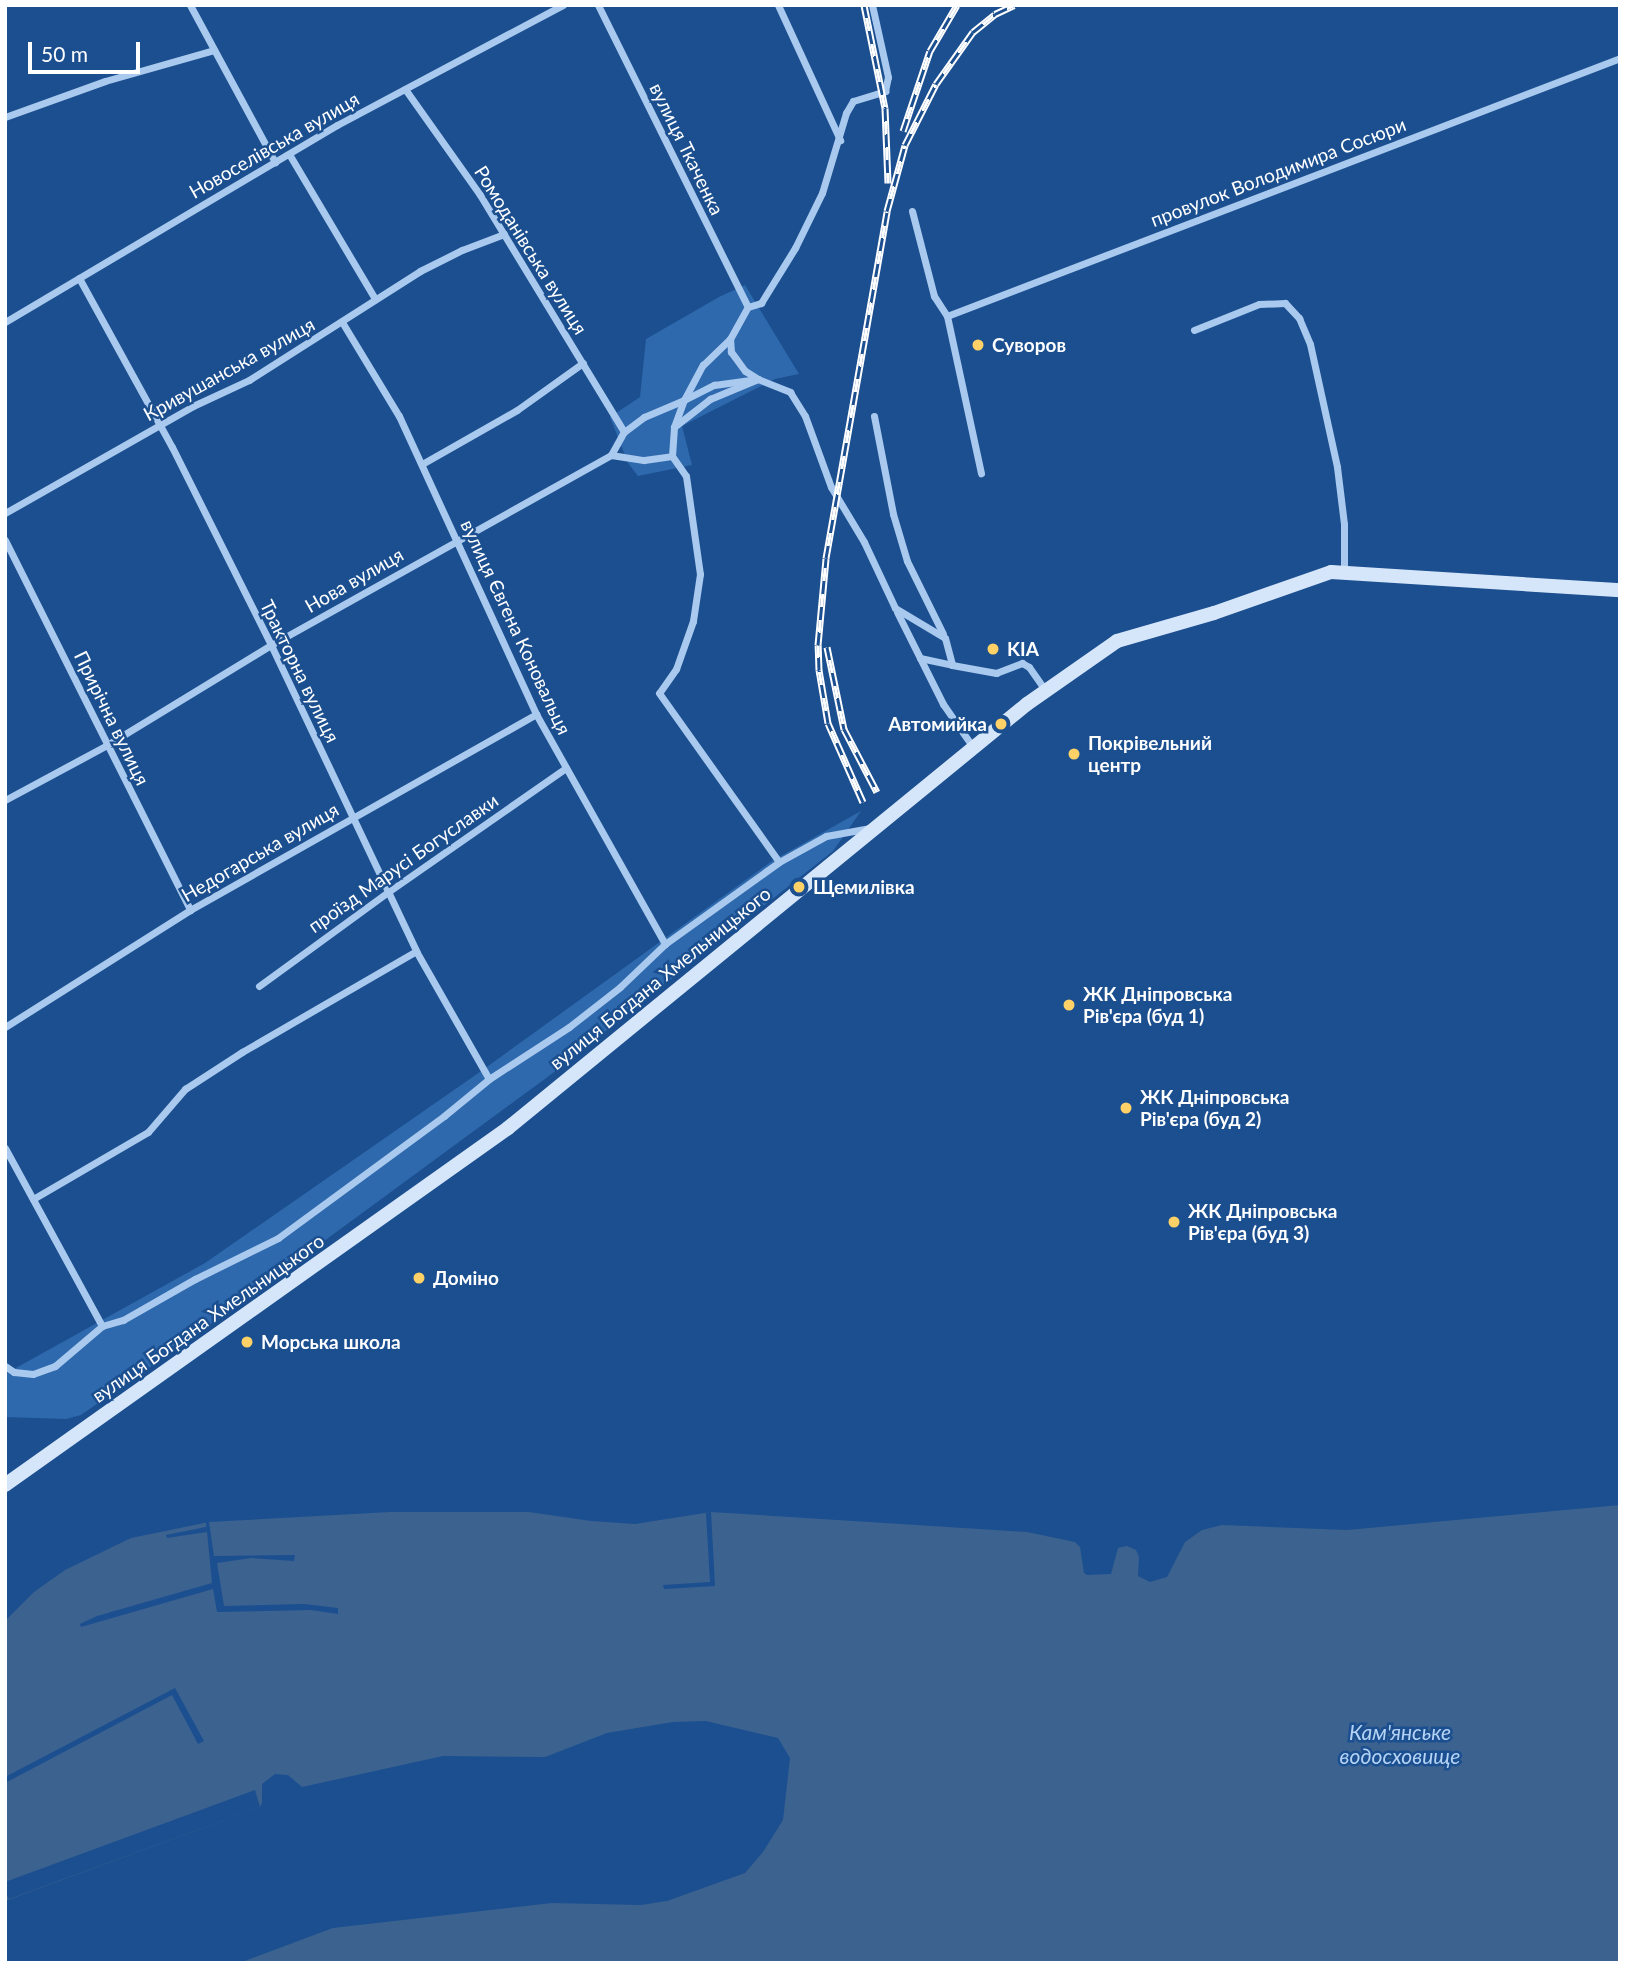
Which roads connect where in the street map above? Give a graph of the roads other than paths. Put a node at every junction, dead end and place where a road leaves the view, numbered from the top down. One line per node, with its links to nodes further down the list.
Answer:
1 (190, 5): 6 (street)
2 (563, 5): 8 (street, Новоселівська вулиця)
3 (598, 5): 17 (street, вулиця Ткаченка)
4 (778, 5): 10 (street)
5 (872, 5): 10 (street)
6 (214, 50): 9 (street); 12 (street)
7 (1620, 58): 18 (street, провулок Володимира Сосюри)
8 (405, 89): 11 (street, Новоселівська вулиця); 14 (street, Ромоданівська вулиця)
9 (5, 117)
10 (839, 140): 17 (street)
11 (289, 154): 12 (street, Новоселівська вулиця); 16 (street)
12 (275, 162): 15 (street, Новоселівська вулиця)
13 (912, 212): 18 (street)
14 (505, 234): 16 (street, Кривушанська вулиця); 23 (street, Ромоданівська вулиця)
15 (79, 278): 19 (street, Новоселівська вулиця); 27 (street, Тракторна вулиця)
16 (375, 299): 20 (street, Кривушанська вулиця)
17 (748, 307): 22 (street)
18 (947, 316): 33 (street)
19 (5, 322)
20 (342, 322): 27 (street, Кривушанська вулиця); 32 (street, вулиця Євгена Коновальця)
21 (1194, 330): 37 (street)
22 (730, 339): 24 (street); 25 (street)
23 (583, 363): 29 (street, Ромоданівська вулиця); 32 (street)
24 (758, 379): 25 (street); 28 (street); 39 (street)
25 (684, 400): 28 (street); 29 (street)
26 (874, 416): 40 (street)
27 (160, 426): 34 (street, Кривушанська вулиця); 41 (street, Тракторна вулиця)
28 (674, 427): 31 (street)
29 (624, 432): 30 (street)
30 (611, 455): 31 (street); 35 (street, Нова вулиця)
31 (672, 456): 52 (street)
32 (422, 464): 35 (street, вулиця Євгена Коновальця)
33 (981, 473)
34 (5, 513)
35 (458, 539): 41 (street, Нова вулиця); 45 (street, вулиця Євгена Коновальця)
36 (5, 540): 46 (street, Прирічна вулиця)
37 (1344, 573): 38 (main road, вулиця Богдана Хмельницького); 44 (main road, вулиця Богдана Хмельницького)
38 (1620, 590)
39 (895, 608): 40 (street); 42 (street)
40 (945, 638): 43 (street)
41 (271, 645): 46 (street, Нова вулиця); 50 (street, Тракторна вулиця)
42 (920, 658): 43 (street); 47 (street)
43 (951, 665): 44 (street)
44 (1046, 691): 47 (main road, вулиця Богдана Хмельницького)
45 (536, 714): 48 (street, вулиця Євгена Коновальця); 50 (street, Недогарська вулиця)
46 (107, 745): 49 (street, Нова вулиця); 54 (street, Прирічна вулиця)
47 (974, 748): 51 (main road, вулиця Богдана Хмельницького)
48 (566, 768): 53 (street, проїзд Марусі Богуславки); 55 (street, вулиця Євгена Коновальця)
49 (5, 800)
50 (353, 817): 53 (street, Тракторна вулиця); 54 (street, Недогарська вулиця)
51 (877, 827): 52 (street); 64 (main road, вулиця Богдана Хмельницького)
52 (779, 862): 55 (street)
53 (388, 891): 56 (street, Тракторна вулиця); 57 (street, проїзд Марусі Богуславки)
54 (190, 910): 58 (street, Недогарська вулиця)
55 (666, 944): 59 (street)
56 (416, 951): 59 (street, Тракторна вулиця); 61 (street)
57 (259, 986)
58 (5, 1027)
59 (489, 1079): 62 (street)
60 (5, 1148): 61 (street)
61 (33, 1199): 62 (street)
62 (102, 1326): 63 (street)
63 (5, 1366)
64 (5, 1485)

